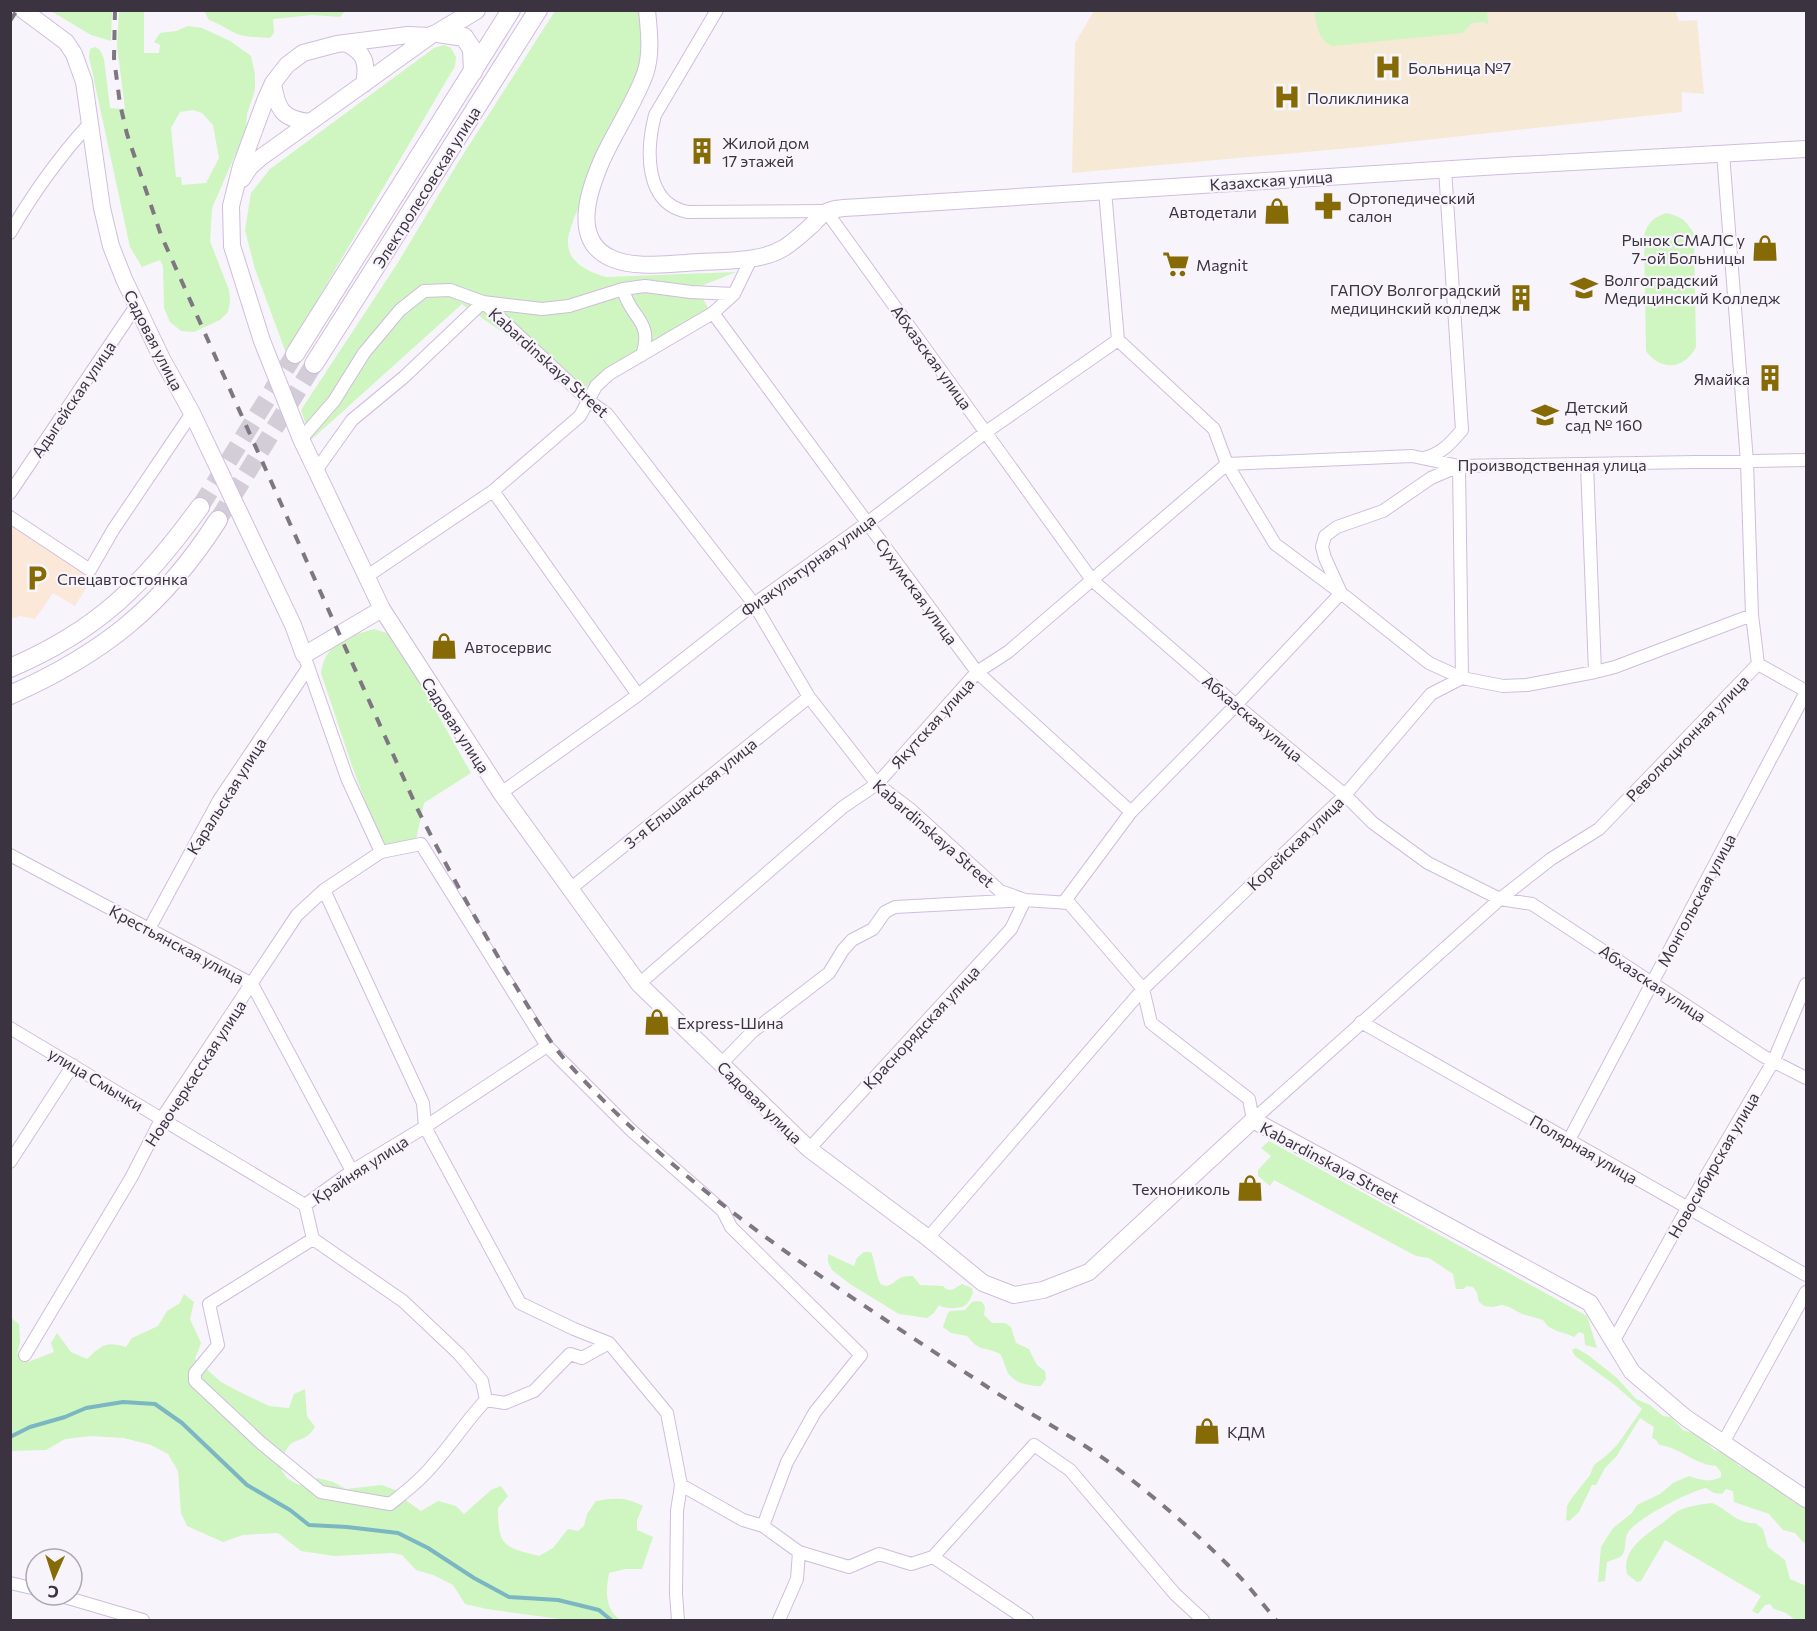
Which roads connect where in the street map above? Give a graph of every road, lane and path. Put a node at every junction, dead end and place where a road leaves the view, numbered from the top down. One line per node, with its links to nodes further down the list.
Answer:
1 (23, 10): 13 (street, Садовая улица)
2 (476, 10): 7 (main road)
3 (511, 10): 9 (main road, Электролесовская улица)
4 (538, 10): 30 (main road, Электролесовская улица)
5 (647, 10): 21 (street)
6 (717, 10): 19 (street)
7 (434, 34): 8 (street, Садовая улица); 9 (main road); 11 (street, Садовая улица)
8 (345, 43): 10 (street, Садовая улица); 11 (street)
9 (473, 72): 28 (main road, Электролесовская улица)
10 (273, 83): 12 (street); 18 (street, Садовая улица)
11 (364, 84): 12 (street, Садовая улица)
12 (309, 122): 18 (street, Садовая улица)
13 (90, 123): 20 (street); 25 (street, Садовая улица)
14 (1806, 149): 15 (street, Казахская улица)
15 (1723, 153): 16 (street, Казахская улица); 37 (street, Революционная улица)
16 (1445, 169): 17 (street, Казахская улица); 35 (street)
17 (1105, 191): 19 (street, Казахская улица); 27 (street)
18 (234, 193): 34 (street, Садовая улица)
19 (826, 211): 21 (street); 33 (street, Абхазская улица)
20 (10, 233)
21 (751, 259): 23 (street)
22 (622, 289): 23 (street); 24 (street); 29 (street)
23 (734, 294): 26 (street)
24 (483, 303): 31 (street, Kabardinskaya Street); 34 (street); 41 (street)
25 (136, 306): 32 (street, Садовая улица); 43 (street, Адыгейская улица)
26 (713, 313): 29 (street); 47 (street, Сухумская улица)
27 (1118, 340): 33 (street, Физкультурная улица); 38 (street)
28 (295, 354)
29 (642, 355): 31 (street)
30 (314, 364)
31 (589, 401): 42 (street); 51 (street, Kabardinskaya Street)
32 (192, 413): 45 (street); 54 (street, Садовая улица)
33 (986, 432): 47 (street, Физкультурная улица); 49 (street, Абхазская улица)
34 (301, 439): 41 (street, Садовая улица)
35 (1423, 459): 38 (street, Производственная улица); 40 (street, Производственная улица)
36 (1806, 460): 37 (street, Производственная улица)
37 (1748, 462): 39 (street, Производственная улица); 53 (street, Революционная улица)
38 (1227, 464): 49 (street, Якутская улица); 50 (street)
39 (1587, 465): 40 (street, Производственная улица); 58 (street)
40 (1459, 466): 50 (street); 59 (street)
41 (315, 472): 48 (street, Садовая улица)
42 (493, 490): 48 (street); 62 (street)
43 (10, 493)
44 (200, 507): 56 (main road)
45 (10, 518)
46 (218, 520): 61 (main road)
47 (867, 523): 51 (street, Физкультурная улица); 57 (street, Сухумская улица)
48 (366, 577): 52 (street, Садовая улица)
49 (1092, 580): 57 (street, Якутская улица); 64 (street, Абхазская улица)
50 (1341, 592): 59 (street); 64 (street)
51 (754, 603): 62 (street, Физкультурная улица); 63 (street, Kabardinskaya Street)
52 (382, 609): 54 (street); 66 (street, Садовая улица)
53 (1752, 615): 55 (street, Революционная улица); 58 (street)
54 (306, 662): 69 (street); 76 (street, Каральская улица)
55 (1758, 664): 60 (street); 73 (street, Революционная улица)
56 (10, 668)
57 (977, 672): 65 (street, Якутская улица); 68 (street, Сухумская улица)
58 (1595, 672): 59 (street)
59 (1462, 678): 67 (street, Корейская улица)
60 (1806, 691): 79 (street, Монгольская улица)
61 (10, 695)
62 (638, 695): 66 (street, Физкультурная улица)
63 (809, 697): 65 (street, Kabardinskaya Street); 71 (street, 3-я Ельшанская улица)
64 (1236, 705): 67 (street, Абхазская улица); 68 (street)
65 (877, 784): 74 (street, Kabardinskaya Street); 78 (street, Якутская улица)
66 (501, 794): 71 (street, Садовая улица)
67 (1345, 795): 73 (street, Абхазская улица); 81 (street, Корейская улица)
68 (1131, 812): 75 (street)
69 (381, 852): 72 (street, Новочеркасская улица); 84 (street)
70 (10, 855): 76 (street, Крестьянская улица)
71 (570, 889): 78 (street, Садовая улица)
72 (324, 890): 77 (street, Новочеркасская улица); 91 (street)
73 (1500, 899): 79 (street, Абхазская улица); 82 (street, Революционная улица)
74 (1026, 900): 75 (street, Kabardinskaya Street); 86 (street); 93 (street, Краснорядская улица)
75 (1064, 903): 81 (street, Kabardinskaya Street)
76 (149, 929): 77 (street, Крестьянская улица)
77 (252, 984): 89 (street, Новочеркасская улица); 95 (street, Крестьянская улица)
78 (639, 984): 86 (street, Садовая улица)
79 (1652, 984): 85 (street, Абхазская улица); 92 (street, Монгольская улица)
80 (1806, 984): 85 (street, Новосибирская улица)
81 (1143, 989): 90 (street, Kabardinskaya Street); 98 (street, Корейская улица)
82 (1361, 1022): 90 (street, Революционная улица); 92 (street, Полярная улица)
83 (10, 1028): 87 (street, улица Смычки)
84 (546, 1046): 91 (street, Крайняя улица); 109 (street)
85 (1774, 1060): 88 (street, Абхазская улица); 97 (street, Новосибирская улица)
86 (721, 1064): 93 (street, Садовая улица)
87 (73, 1065): 89 (street, улица Смычки); 94 (street)
88 (1806, 1078)
89 (162, 1118): 96 (street, улица Смычки); 104 (street, Новочеркасская улица)
90 (1253, 1120): 98 (street, Садовая улица); 102 (street, Kabardinskaya Street)
91 (425, 1127): 95 (street, Крайняя улица); 103 (street)
92 (1569, 1140): 97 (street, Полярная улица)
93 (809, 1149): 98 (street, Садовая улица)
94 (10, 1162)
95 (352, 1171): 96 (street, Крайняя улица)
96 (305, 1205): 99 (street, Крайняя улица)
97 (1688, 1208): 100 (street, Полярная улица); 102 (street, Новосибирская улица)
98 (928, 1238)
99 (313, 1239): 105 (street); 105 (street)
100 (1806, 1275)
101 (1806, 1292): 106 (street)
102 (1613, 1342): 106 (street, Kabardinskaya Street)
103 (609, 1343): 105 (street); 107 (street)
104 (25, 1355)
105 (486, 1400)
106 (1723, 1443): 108 (street, Kabardinskaya Street)
107 (681, 1485): 109 (street); 114 (street)
108 (1806, 1499)
109 (763, 1526): 110 (street)
110 (799, 1552): 111 (street); 115 (street)
111 (933, 1557): 116 (street); 117 (street)
112 (84, 1603): 113 (street)
113 (143, 1620)
114 (678, 1620)
115 (779, 1620)
116 (1027, 1620)
117 (1203, 1620)

